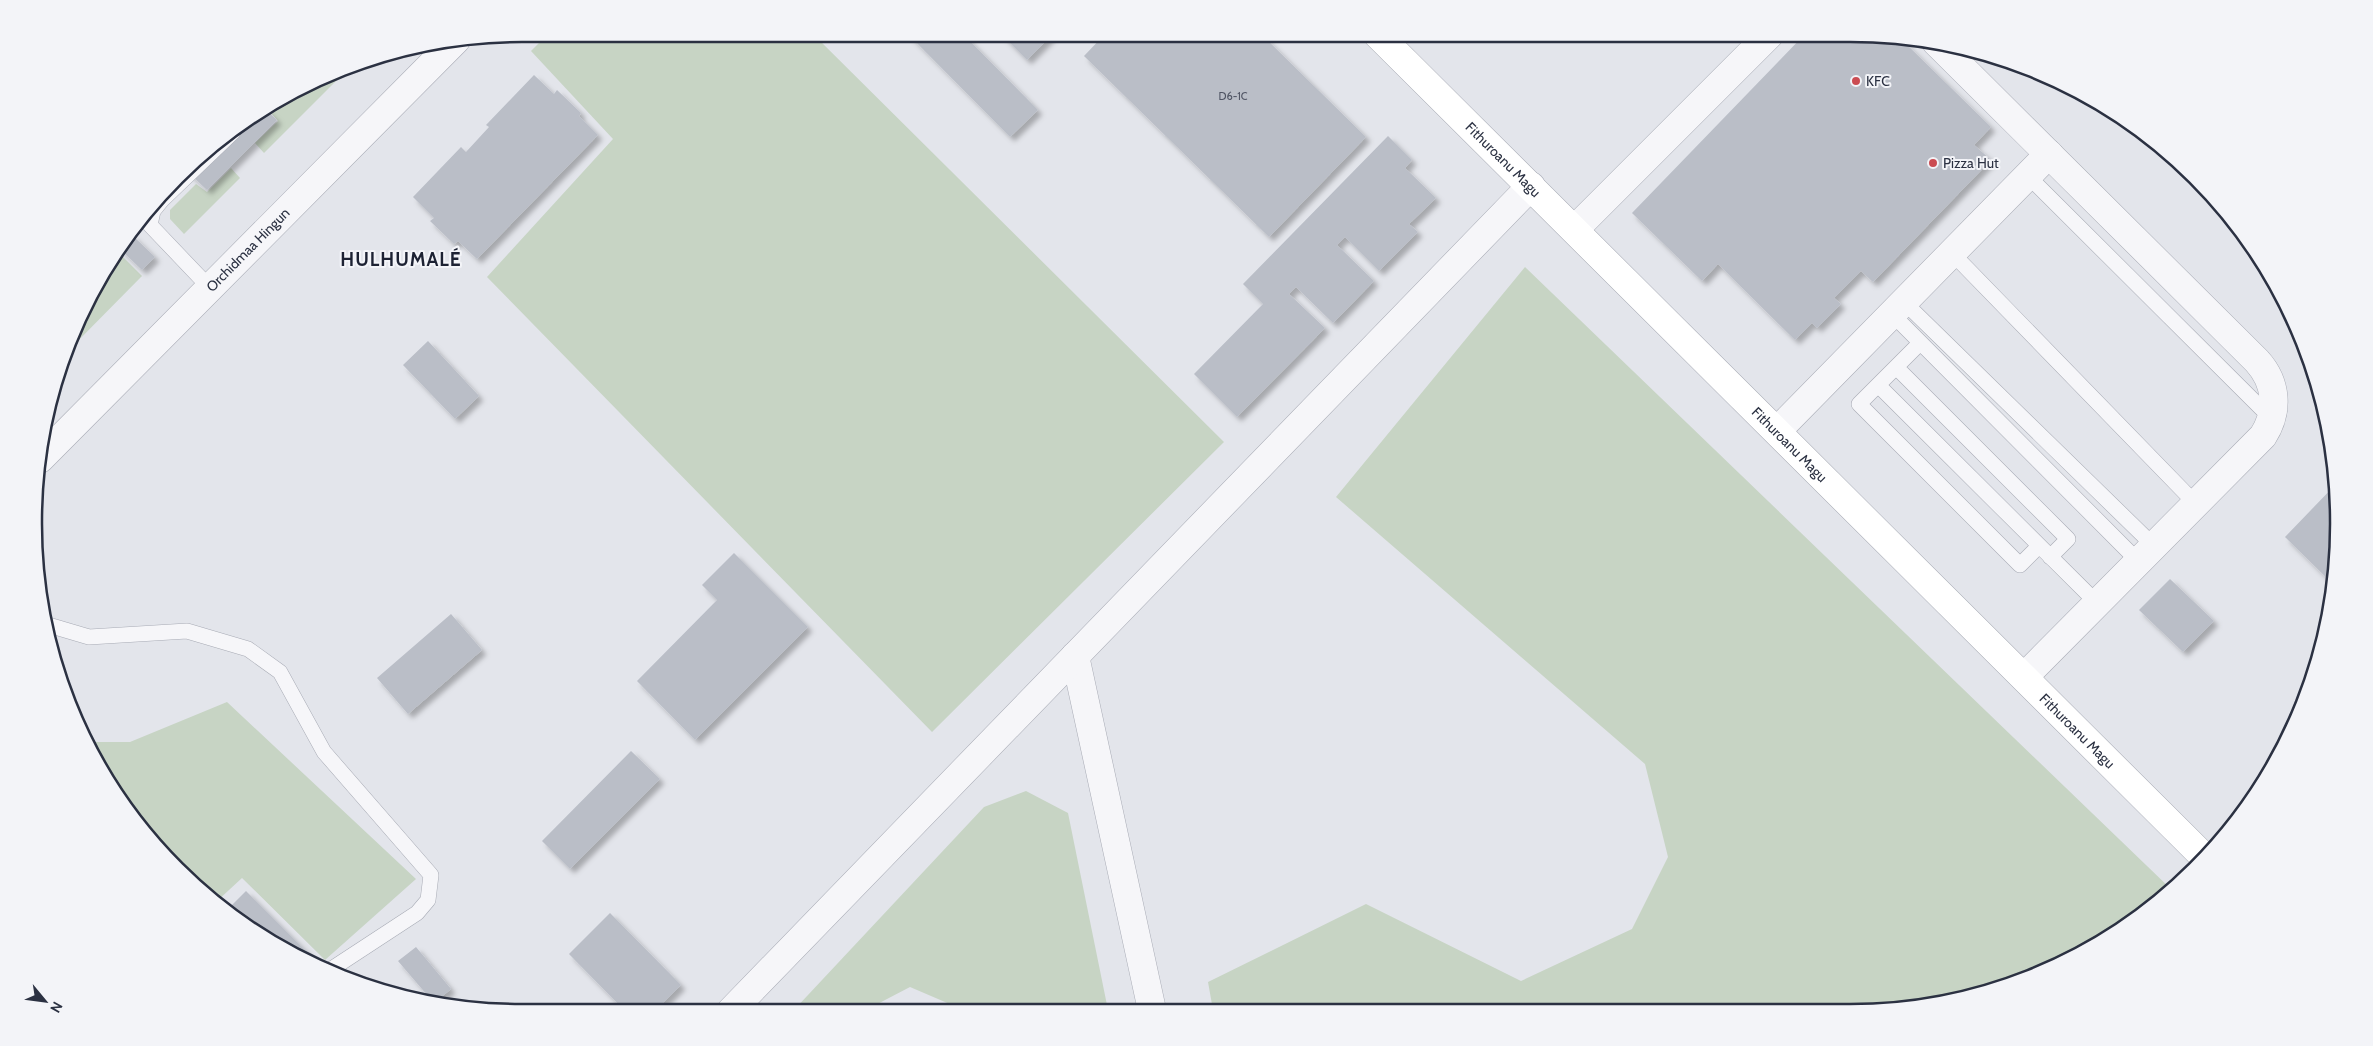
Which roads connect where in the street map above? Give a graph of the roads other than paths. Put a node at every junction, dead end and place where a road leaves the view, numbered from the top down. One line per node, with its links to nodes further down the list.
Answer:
1 (1387, 42): 7 (street, Fithuroanu Magu)
2 (1762, 42): 9 (street)
3 (440, 50): 11 (street, Orchidmaa Hingun)
4 (1947, 53): 5 (street)
5 (2049, 154): 6 (street); 16 (street)
6 (2028, 176): 10 (street); 16 (lane)
7 (1531, 186): 9 (street, Fithuroanu Magu); 25 (street)
8 (152, 218): 11 (lane)
9 (1575, 230): 17 (street, Fithuroanu Magu)
10 (1952, 253): 12 (street); 19 (lane)
11 (210, 288): 18 (street, Orchidmaa Hingun)
12 (1898, 308): 13 (lane); 17 (street); 21 (lane)
13 (1920, 343): 14 (lane); 21 (lane)
14 (1896, 368): 15 (lane); 22 (lane)
15 (1878, 385): 20 (lane); 20 (lane)
16 (2272, 419): 19 (street)
17 (1777, 431): 26 (street, Fithuroanu Magu)
18 (49, 450)
19 (2196, 504): 21 (street)
20 (2040, 546): 22 (lane)
21 (2146, 554): 23 (street)
22 (2050, 557): 23 (lane)
23 (2097, 603): 26 (street)
24 (54, 627): 28 (lane)
25 (1075, 656): 29 (street); 30 (street)
26 (2024, 677): 27 (street, Fithuroanu Magu)
27 (2200, 853)
28 (336, 966)
29 (738, 1004)
30 (1151, 1004)

